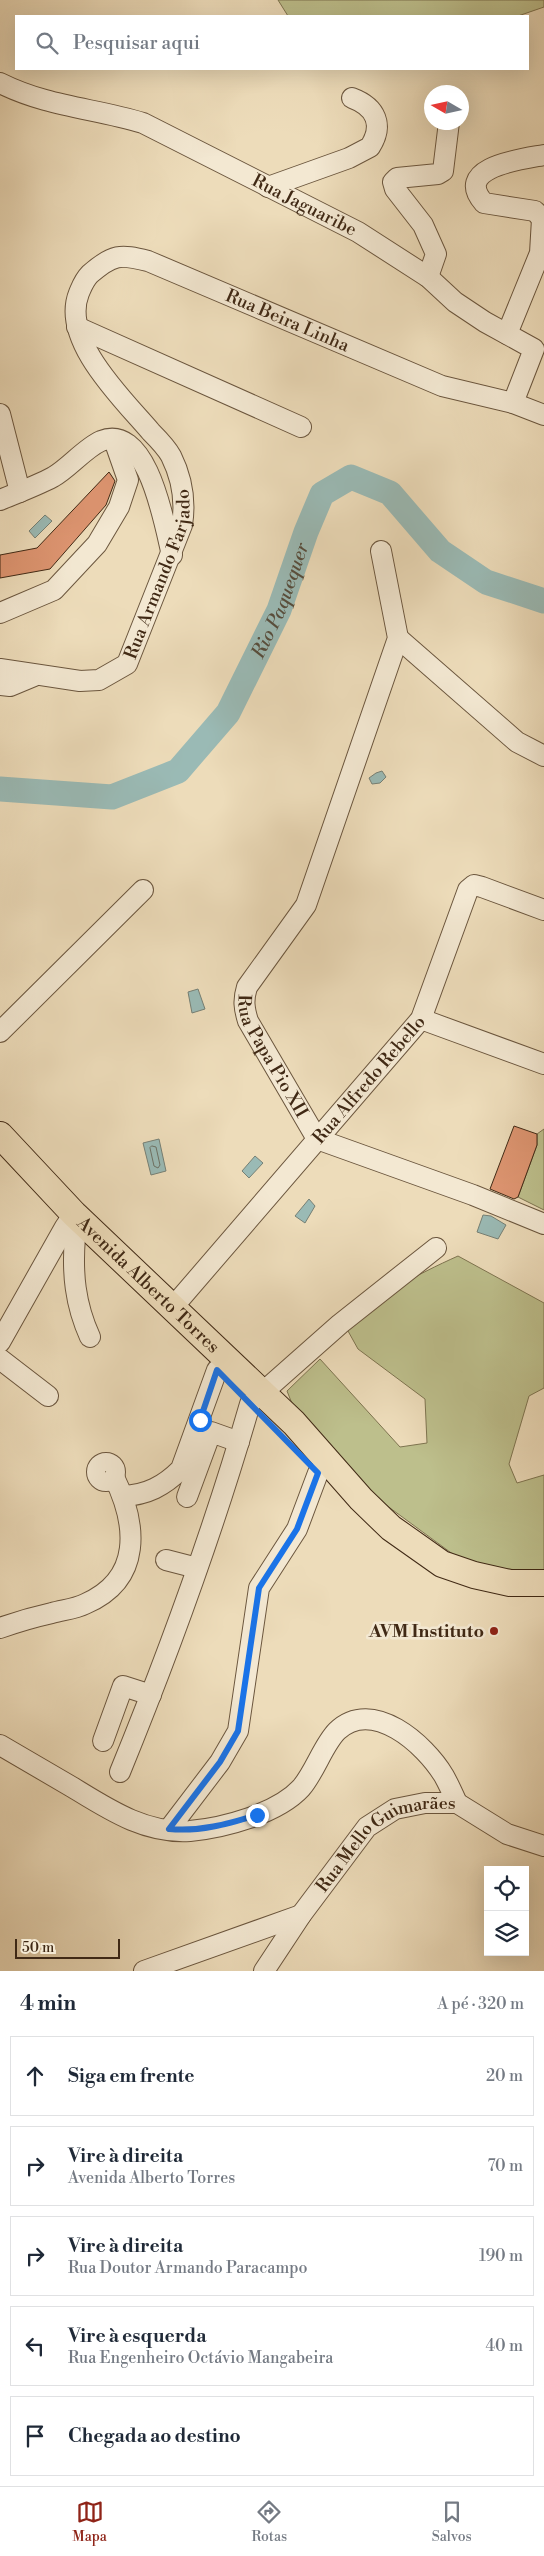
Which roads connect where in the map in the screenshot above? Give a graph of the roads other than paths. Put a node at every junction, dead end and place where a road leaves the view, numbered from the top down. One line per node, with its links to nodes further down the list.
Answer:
1 (0, 84): 5 (street, Rua Jaguaribe)
2 (352, 98): 5 (street)
3 (447, 130): 6 (street)
4 (544, 155): 8 (street)
5 (268, 187): 6 (street, Rua Jaguaribe)
6 (428, 277): 8 (street, Rua Jaguaribe)
7 (76, 327): 10 (street, Rua Beira Linha); 13 (street); 19 (street, Rua Armando Farjado)
8 (507, 334): 9 (street, Rua Jaguaribe)
9 (539, 351): 10 (street, Rua Jaguaribe)
10 (513, 403): 12 (street, Rua Beira Linha)
11 (0, 414): 15 (street)
12 (544, 415)
13 (301, 427)
14 (114, 440): 16 (street); 19 (street); 20 (street)
15 (4, 443): 16 (street)
16 (20, 492): 17 (street)
17 (0, 500)
18 (381, 551): 23 (street)
19 (172, 555): 25 (street, Rua Armando Farjado)
20 (22, 605): 21 (street); 22 (street)
21 (0, 613)
22 (0, 625)
23 (398, 638): 27 (street); 34 (street, Rua Papa Pio XII)
24 (0, 669): 25 (street, Rua Armando Farjado)
25 (34, 676): 26 (street)
26 (0, 685)
27 (544, 756)
28 (143, 890): 31 (street)
29 (544, 910): 30 (street, Rua Alfredo Rebello)
30 (421, 1018): 32 (street); 34 (street, Rua Alfredo Rebello)
31 (0, 1032)
32 (544, 1064)
33 (0, 1135): 37 (main road, Avenida Alberto Torres)
34 (318, 1139): 36 (street, Rua Papa Pio XII); 39 (street, Rua Alfredo Rebello)
35 (0, 1160): 37 (main road, Avenida Alberto Torres)
36 (544, 1224)
37 (71, 1226): 39 (main road, Avenida Alberto Torres); 40 (street); 41 (street); 43 (main road, Avenida Alberto Torres)
38 (436, 1248): 45 (street)
39 (173, 1307): 45 (main road, Avenida Alberto Torres)
40 (90, 1337)
41 (0, 1342)
42 (0, 1359): 44 (street)
43 (217, 1370): 45 (main road, Avenida Alberto Torres); 49 (street)
44 (48, 1396)
45 (256, 1399): 46 (street); 47 (main road, Avenida Alberto Torres); 53 (main road, Avenida Alberto Torres)
46 (239, 1442): 50 (street); 52 (street)
47 (318, 1473): 54 (main road, Avenida Alberto Torres); 61 (street)
48 (114, 1477): 49 (street)
49 (123, 1496): 55 (street)
50 (187, 1497)
51 (166, 1560): 52 (street)
52 (197, 1568): 56 (street)
53 (544, 1583)
54 (544, 1598)
55 (0, 1628)
56 (151, 1694): 57 (street); 59 (street)
57 (103, 1741)
58 (0, 1745): 61 (street)
59 (120, 1772)
60 (457, 1803): 61 (street); 62 (street, Rua Mello Guimarães); 63 (street, Rua Mello Guimarães)
61 (169, 1829)
62 (544, 1846)
63 (301, 1915): 64 (street); 65 (street, Rua Mello Guimarães)
64 (144, 1971)
65 (264, 1971)

